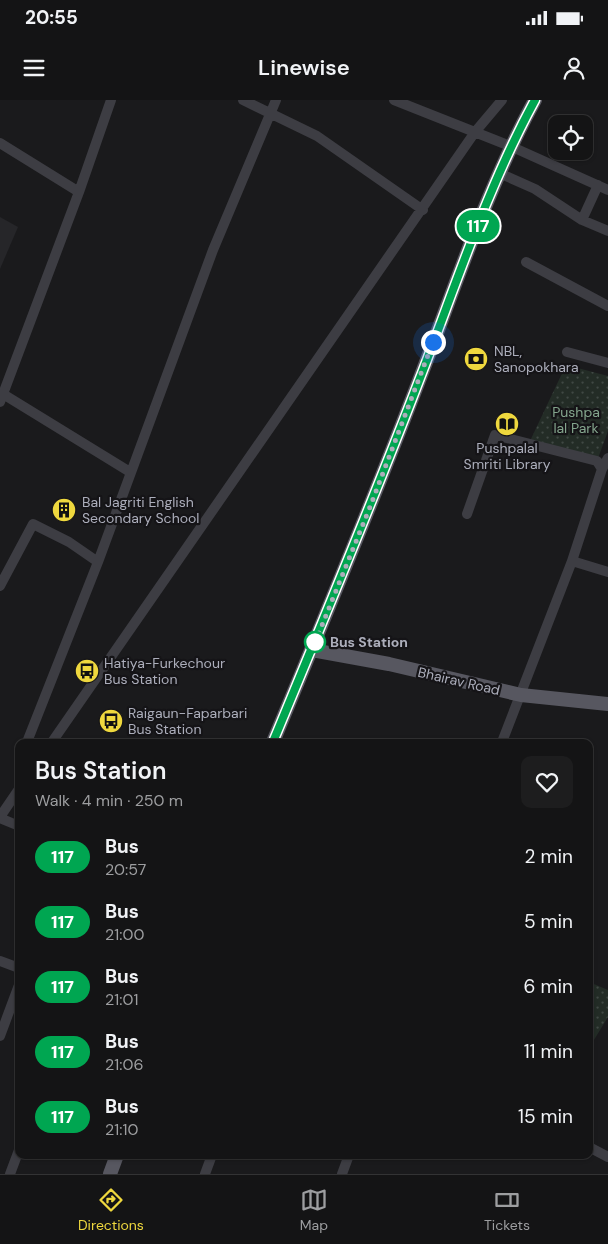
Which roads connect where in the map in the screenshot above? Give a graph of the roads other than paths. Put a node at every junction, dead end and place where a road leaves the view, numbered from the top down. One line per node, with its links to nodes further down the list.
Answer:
1 (110, 100): 13 (street)
2 (243, 100): 7 (street)
3 (276, 100): 7 (street)
4 (394, 100): 8 (street)
5 (502, 100): 8 (street)
6 (535, 100): 10 (main road)
7 (269, 113): 14 (street); 23 (street)
8 (475, 132): 10 (street); 14 (street)
9 (0, 143): 13 (street)
10 (510, 146): 11 (main road); 12 (street)
11 (499, 173): 15 (street); 29 (main road)
12 (603, 187): 15 (street)
13 (79, 192): 21 (street)
14 (423, 210): 33 (street)
15 (582, 220): 16 (street)
16 (608, 231)
17 (526, 262): 18 (street)
18 (608, 306)
19 (566, 352): 20 (street)
20 (608, 362)
21 (1, 398): 23 (street)
22 (606, 465): 24 (street); 25 (street)
23 (130, 472): 26 (street)
24 (467, 514)
25 (572, 561): 27 (street); 30 (street)
26 (98, 562): 28 (street); 32 (street)
27 (608, 572)
28 (0, 586)
29 (312, 650): 30 (main road, Bhairav Road); 34 (main road)
30 (521, 695): 31 (main road, Bhairav Road); 35 (street)
31 (608, 704)
32 (28, 739)
33 (54, 739)
34 (274, 739)
35 (503, 739)
36 (15, 795): 37 (street)
37 (0, 818): 38 (street)
38 (15, 824)
39 (0, 961): 40 (street)
40 (15, 967)
41 (15, 996): 42 (street)
42 (0, 1036)
43 (593, 1149): 44 (street)
44 (607, 1155)
45 (16, 1159): 49 (street)
46 (116, 1159): 50 (main road)
47 (210, 1159): 51 (street)
48 (348, 1159): 52 (street)
49 (10, 1174)
50 (110, 1174)
51 (204, 1174)
52 (342, 1174)

